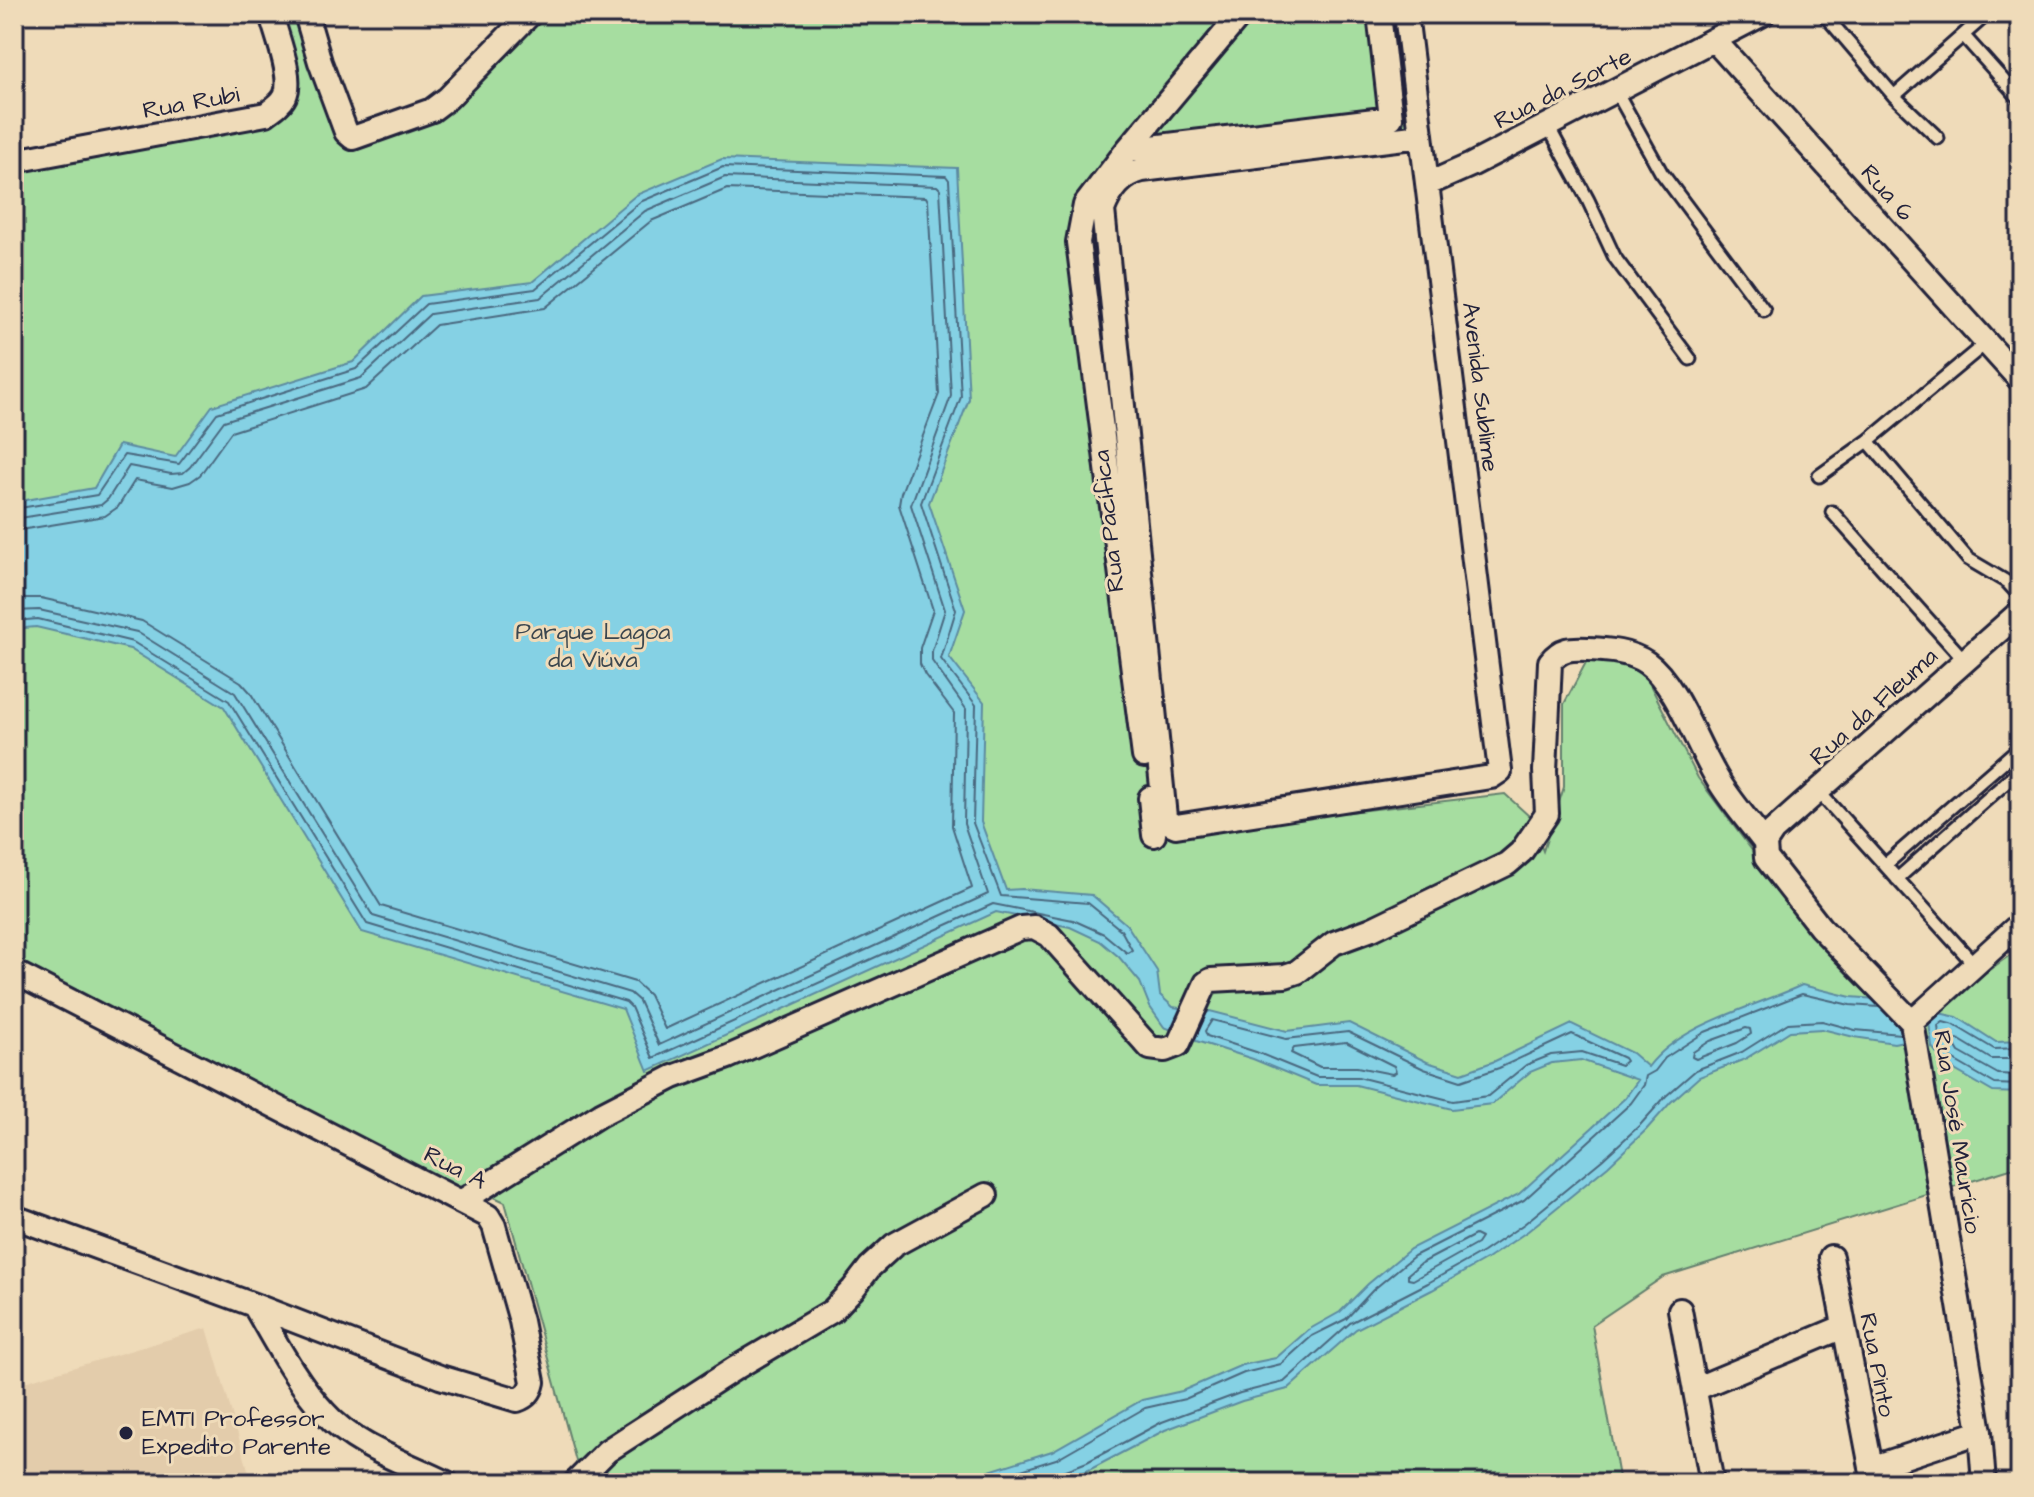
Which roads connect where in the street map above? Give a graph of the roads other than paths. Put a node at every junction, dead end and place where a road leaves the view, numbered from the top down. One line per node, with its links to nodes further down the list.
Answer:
1 (271, 14): 21 (street, Rua Rubi)
2 (306, 14): 3 (street)
3 (530, 14)
4 (1241, 14): 20 (street)
5 (1379, 14): 20 (street)
6 (1406, 14): 18 (street, Avenida Sublime)
7 (1717, 14): 11 (street)
8 (1763, 14): 11 (street, Rua da Sorte)
9 (1824, 14): 15 (lane)
10 (1987, 14): 12 (lane)
11 (1737, 27): 13 (street, Rua da Sorte)
12 (1963, 35): 15 (lane); 16 (lane)
13 (1714, 40): 14 (street, Rua da Sorte); 24 (street, Rua 6)
14 (1616, 91): 17 (street, Rua da Sorte); 23 (lane)
15 (1894, 96): 19 (lane)
16 (2020, 99)
17 (1548, 126): 22 (street, Rua da Sorte); 25 (lane)
18 (1421, 136): 22 (street, Avenida Sublime); 34 (street, Rua Pacífica)
19 (1938, 138)
20 (1127, 150): 37 (street)
21 (14, 161)
22 (1428, 184): 34 (street, Avenida Sublime)
23 (1764, 310)
24 (1986, 343): 26 (street, Rua 6); 27 (lane)
25 (1690, 359)
26 (2020, 380)
27 (1868, 441): 28 (lane); 30 (lane)
28 (1819, 476)
29 (1832, 512): 32 (lane)
30 (2020, 596)
31 (2020, 612): 32 (street, Rua da Fleuma)
32 (1965, 661): 36 (street, Rua da Fleuma)
33 (2020, 747): 39 (lane)
34 (1501, 767)
35 (2020, 770): 40 (lane)
36 (1818, 791): 38 (street, Rua da Fleuma); 39 (lane)
37 (1154, 835)
38 (1765, 843): 44 (street, Rua José Maurício); 46 (street, Rua José Maurício)
39 (1885, 865): 40 (lane)
40 (1897, 879): 42 (lane)
41 (2020, 924): 42 (street)
42 (1975, 965): 44 (street)
43 (14, 972): 46 (street, Rua A)
44 (1912, 1022): 53 (street, Rua José Maurício)
45 (986, 1195): 56 (street)
46 (462, 1201): 49 (street, Rua A)
47 (14, 1217): 49 (street, Rua A)
48 (1831, 1257): 51 (street, Rua Pinto)
49 (254, 1305): 55 (street)
50 (1680, 1310): 52 (street)
51 (1843, 1327): 52 (street); 54 (street, Rua Pinto)
52 (1695, 1389): 57 (street)
53 (1980, 1432): 54 (street); 58 (street, Rua José Maurício)
54 (1873, 1476)
55 (447, 1483)
56 (575, 1483)
57 (1712, 1483)
58 (1984, 1483)

